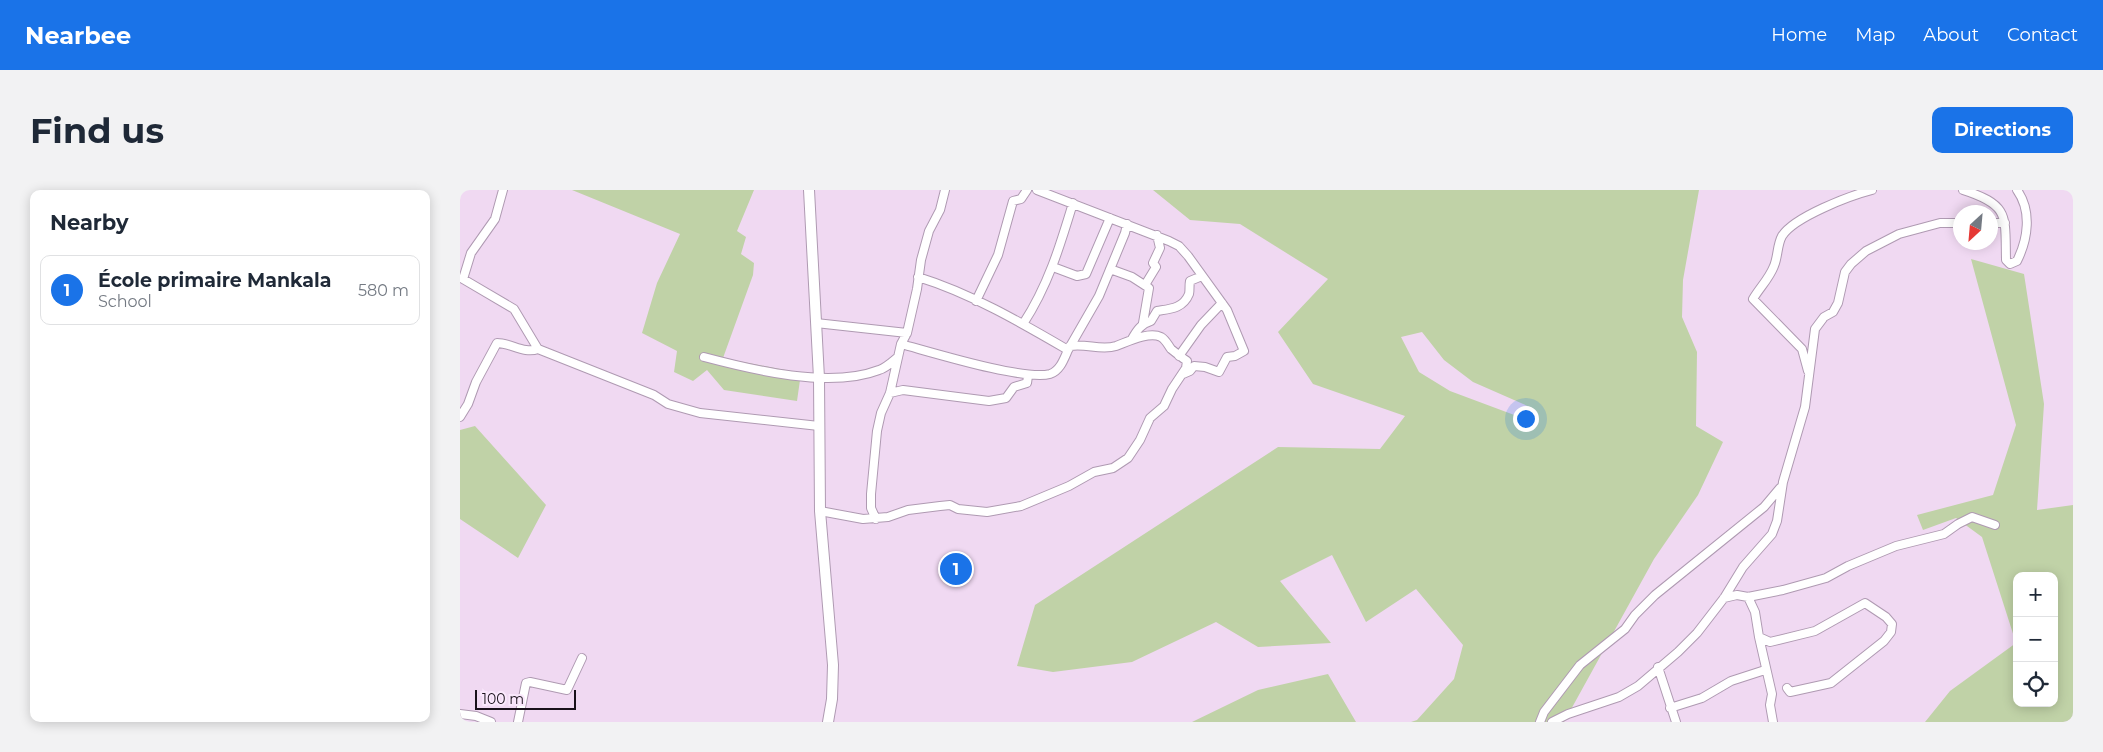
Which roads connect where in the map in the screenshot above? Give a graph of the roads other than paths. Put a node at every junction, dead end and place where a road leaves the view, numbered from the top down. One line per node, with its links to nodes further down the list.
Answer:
1 (503, 190): 30 (street)
2 (809, 190): 23 (street)
3 (945, 190): 19 (street)
4 (1027, 190): 21 (street)
5 (1037, 190): 9 (street)
6 (1872, 190): 34 (street)
7 (1962, 190): 13 (street)
8 (2017, 190): 13 (street)
9 (1073, 203): 10 (street); 16 (street)
10 (1110, 218): 14 (street); 16 (street)
11 (1953, 223): 34 (street)
12 (1998, 223): 13 (street)
13 (2005, 223)
14 (1127, 224): 15 (street); 17 (street)
15 (1157, 235): 18 (street); 20 (street)
16 (1052, 267): 25 (street)
17 (1110, 269): 20 (street); 29 (street)
18 (1202, 276): 22 (street); 24 (street)
19 (918, 277): 21 (street); 26 (street)
20 (1145, 285): 24 (street)
21 (976, 302): 25 (street)
22 (1222, 303): 31 (street); 36 (street)
23 (816, 323): 26 (street); 37 (street)
24 (1143, 323): 27 (street)
25 (1023, 324): 29 (street)
26 (907, 333): 28 (street)
27 (1132, 339): 29 (street); 31 (street)
28 (901, 344): 33 (street); 35 (street)
29 (1069, 348): 35 (street)
30 (538, 350): 39 (street); 40 (street)
31 (1179, 356): 36 (street)
32 (704, 357): 37 (street)
33 (898, 357): 37 (street); 38 (street)
34 (1810, 375): 41 (street)
35 (1028, 376): 38 (street)
36 (1179, 377): 43 (street)
37 (819, 378): 40 (street)
38 (890, 393): 43 (street)
39 (460, 417)
40 (819, 426): 42 (street)
41 (1784, 482): 46 (street); 57 (street)
42 (820, 511): 43 (street); 56 (street)
43 (876, 519)
44 (1995, 525): 45 (street)
45 (1748, 597): 46 (street); 47 (street)
46 (1724, 598): 49 (street)
47 (1759, 637): 50 (street); 51 (street)
48 (582, 658): 55 (street)
49 (1658, 667): 52 (street); 58 (street)
50 (1765, 670): 52 (street); 60 (street)
51 (1787, 688)
52 (1670, 708): 59 (street)
53 (460, 714): 54 (street)
54 (491, 722)
55 (518, 722)
56 (828, 722)
57 (1540, 722)
58 (1552, 722)
59 (1676, 722)
60 (1773, 722)

